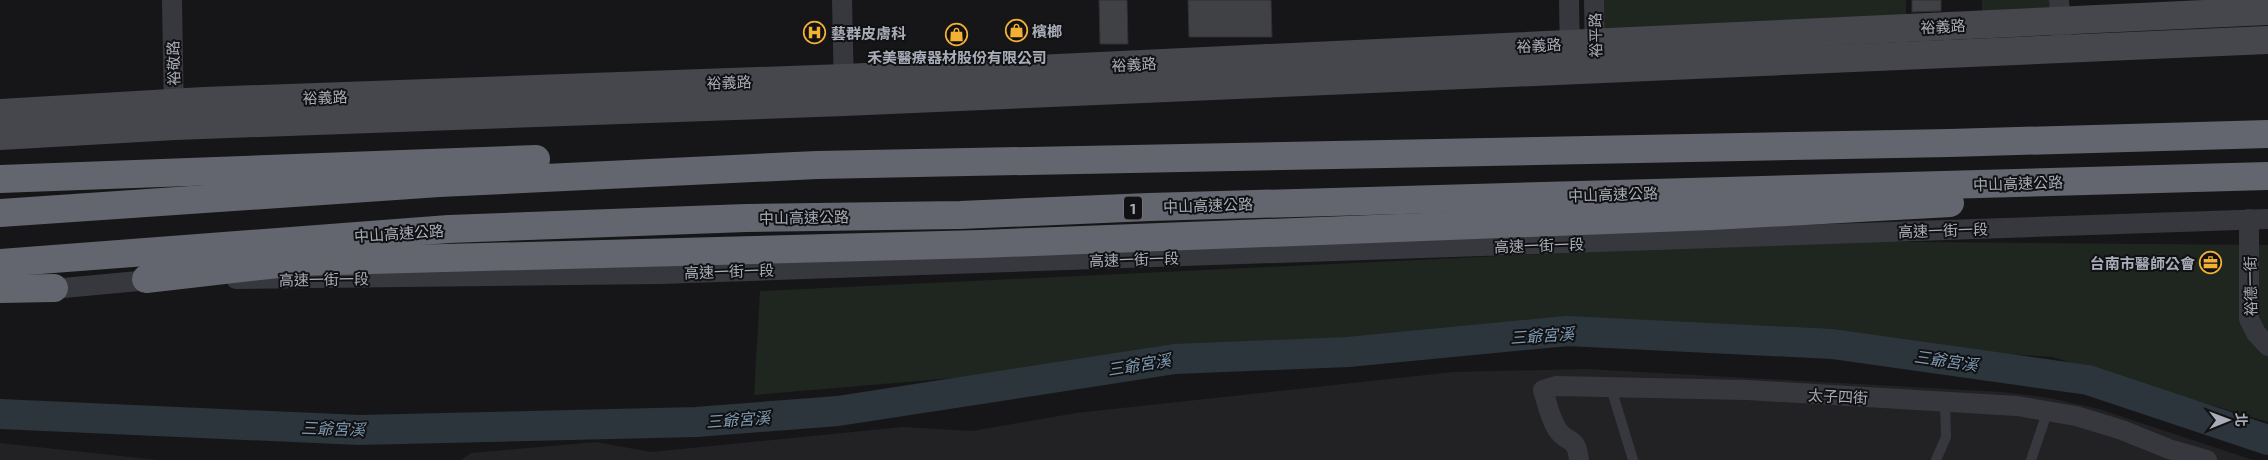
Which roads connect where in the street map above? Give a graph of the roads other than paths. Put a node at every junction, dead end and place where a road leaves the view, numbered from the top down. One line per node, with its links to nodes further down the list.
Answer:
1 (172, 0): 12 (street, 裕敬路)
2 (842, 0): 10 (street)
3 (1569, 0): 9 (street, 裕平路)
4 (1594, 0): 9 (street, 裕平路)
5 (2060, 10): 6 (street, 裕義路); 8 (street); 9 (street, 裕義路)
6 (2268, 11)
7 (2268, 40): 8 (street, 裕義路)
8 (2062, 50): 9 (street, 裕義路)
9 (1583, 56): 10 (street, 裕義路)
10 (844, 90): 12 (street, 裕義路)
11 (0, 113): 12 (street, 裕義路)
12 (174, 114): 14 (street, 裕義路)
13 (2268, 134): 15 (highway)
14 (0, 136)
15 (817, 165): 17 (highway); 19 (highway)
16 (2268, 176): 21 (highway, 中山高速公路 / 1)
17 (0, 179)
18 (2268, 180): 22 (highway)
19 (0, 213)
20 (2258, 219): 23 (street, 高速一街一段); 28 (street, 裕德一街)
21 (0, 262)
22 (296, 262): 23 (highway); 24 (highway)
23 (146, 279): 26 (street, 高速一街一段)
24 (0, 280)
25 (0, 288): 26 (highway)
26 (54, 288): 27 (street, 高速一街一段)
27 (0, 295)
28 (2268, 346)
29 (1610, 388): 30 (street, 太子四街); 33 (street, 太子四街); 34 (lane)
30 (1945, 402): 31 (street, 太子四街); 35 (lane)
31 (2047, 413): 32 (street, 太子四街); 36 (lane)
32 (2167, 454): 37 (street, 太子四街)
33 (1579, 460)
34 (1633, 460)
35 (1936, 460)
36 (2031, 460)
37 (2207, 460)

